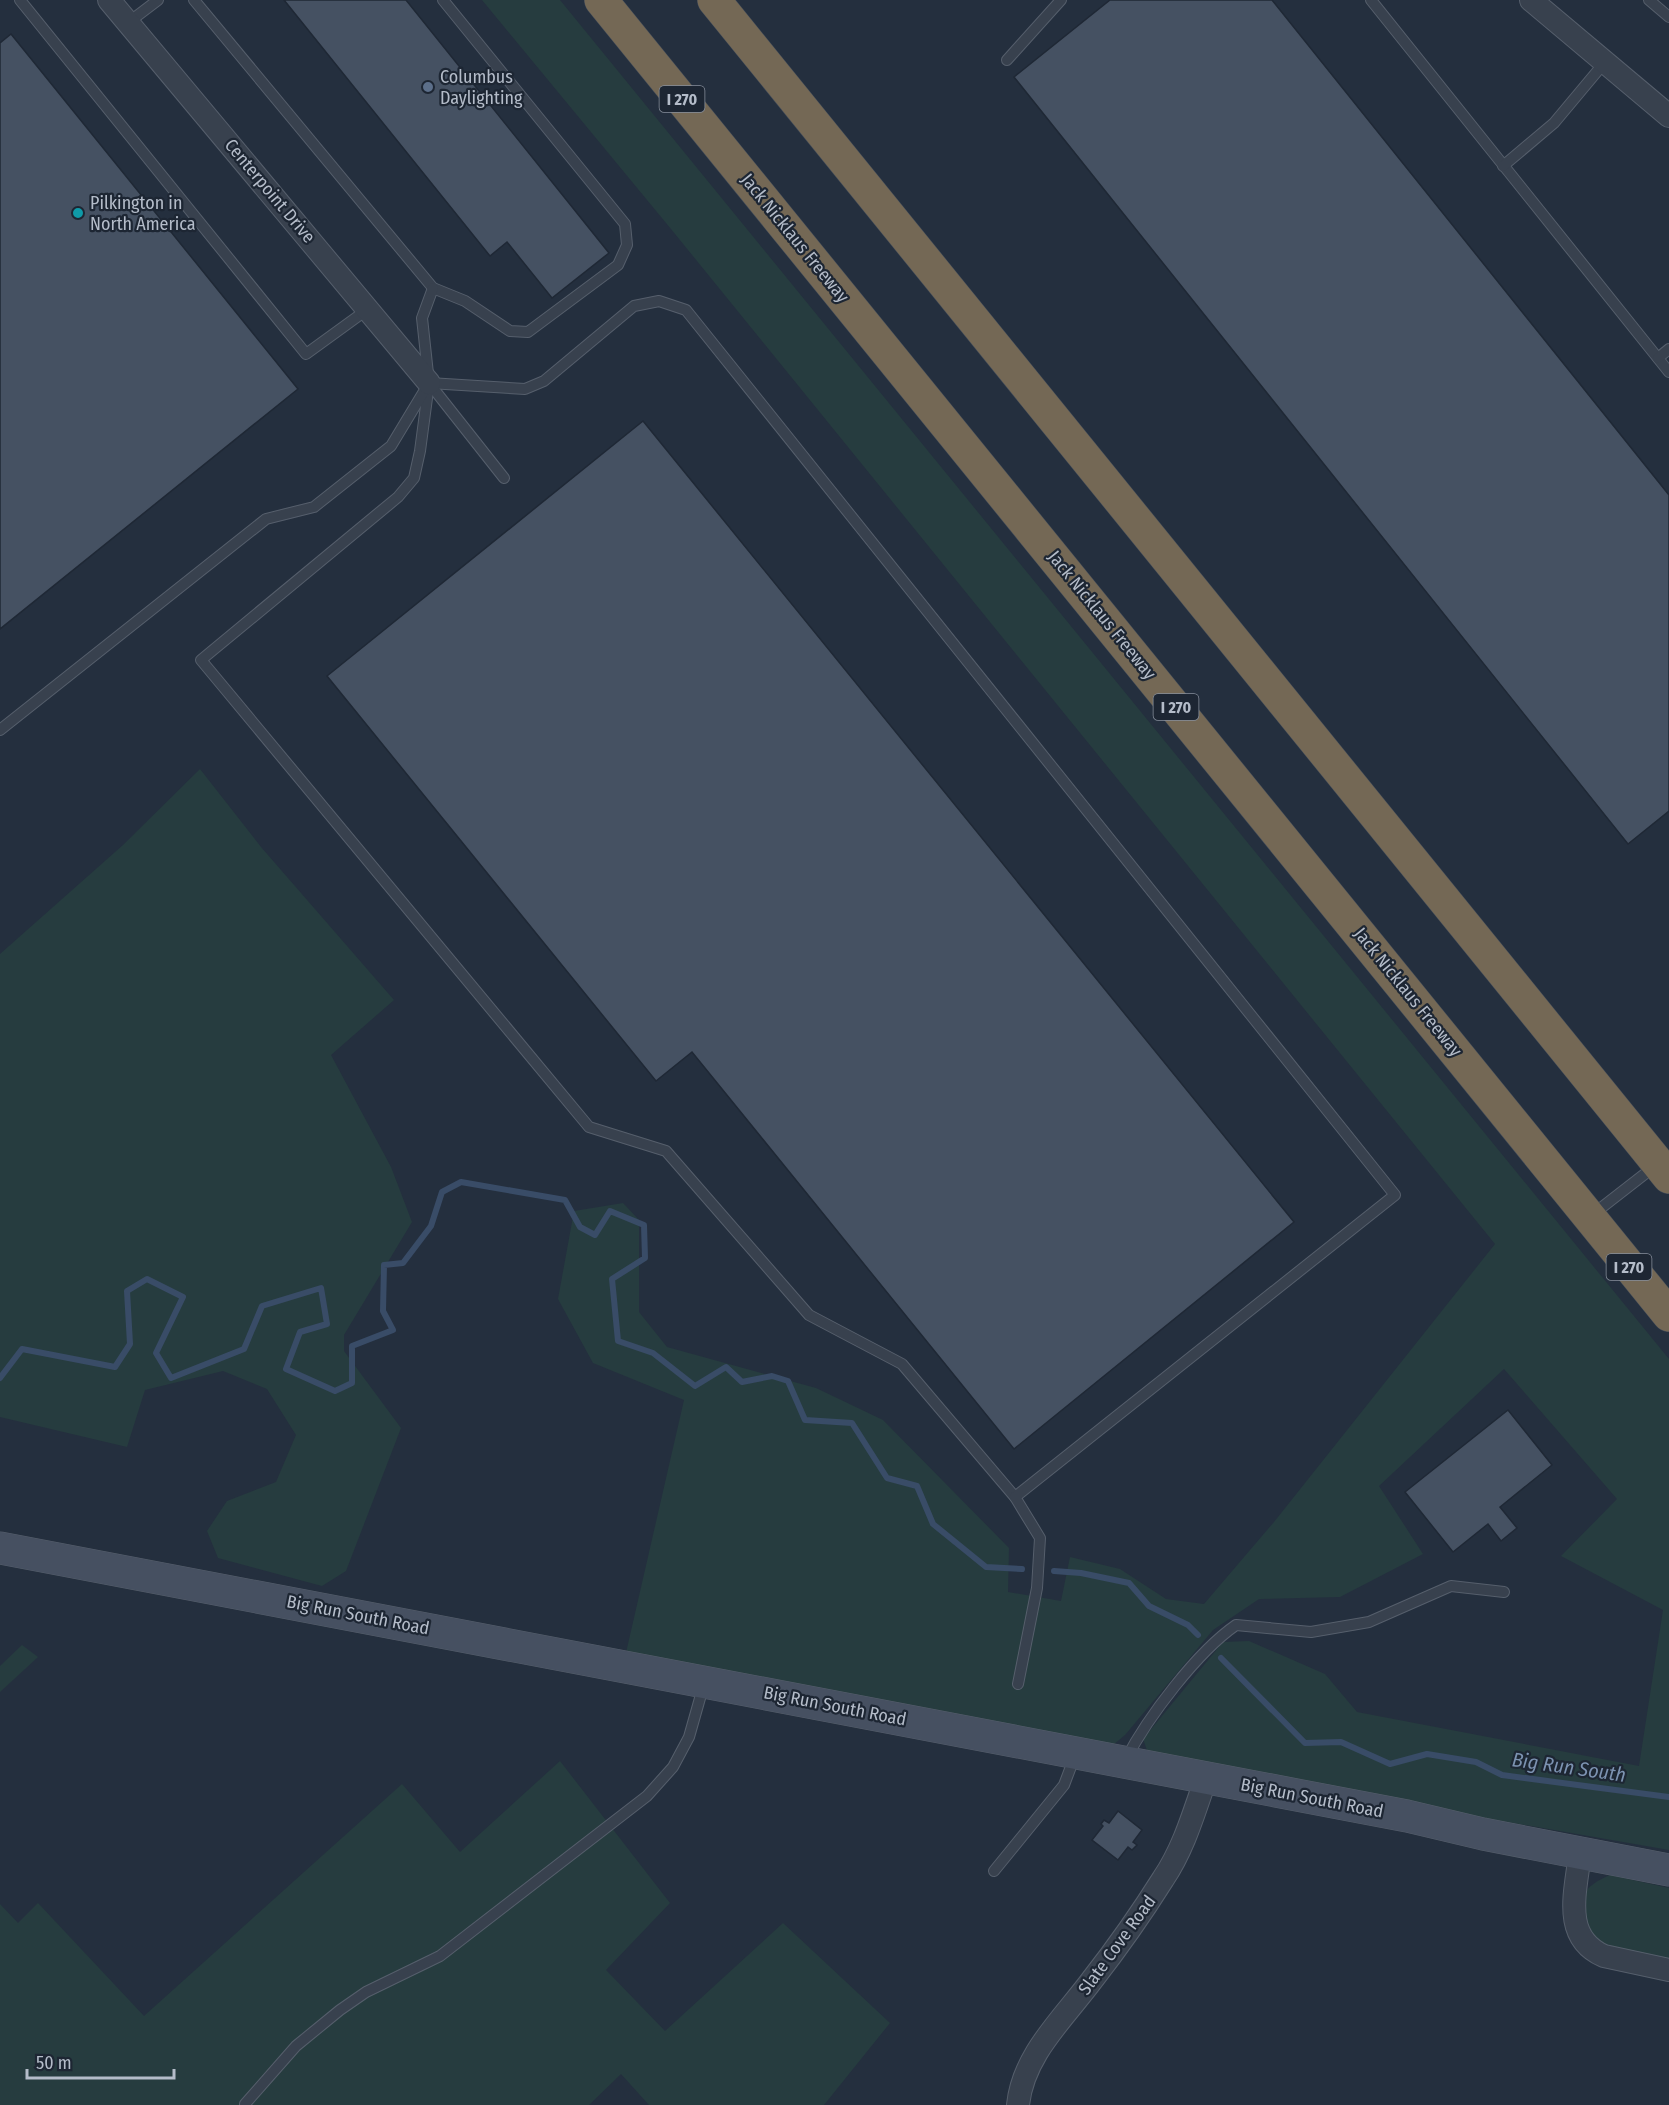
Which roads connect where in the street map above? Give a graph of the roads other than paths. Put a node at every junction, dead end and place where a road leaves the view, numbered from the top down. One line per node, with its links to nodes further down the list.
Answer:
1 (20, 0): 19 (lane)
2 (109, 0): 13 (street, Centerpoint Drive)
3 (158, 0): 13 (lane)
4 (194, 0): 18 (lane)
5 (443, 0): 18 (lane)
6 (601, 0): 27 (highway, Jack Nicklaus Freeway / I 270)
7 (714, 0): 26 (highway)
8 (1061, 0): 14 (lane)
9 (1371, 0): 17 (lane)
10 (1531, 0): 15 (street)
11 (1648, 0): 12 (lane)
12 (1669, 17)
13 (129, 22): 19 (street, Centerpoint Drive)
14 (1007, 60)
15 (1605, 62): 16 (street); 17 (lane)
16 (1669, 116)
17 (1503, 166): 21 (lane)
18 (433, 288): 23 (lane)
19 (368, 309): 23 (street, Centerpoint Drive)
20 (1669, 349): 21 (lane)
21 (1658, 358): 22 (lane)
22 (1669, 372)
23 (429, 383): 24 (lane); 25 (lane); 29 (lane); 29 (lane)
24 (504, 478)
25 (0, 730)
26 (1664, 1170): 27 (lane)
27 (1590, 1218): 28 (highway, Jack Nicklaus Freeway / I 270)
28 (1669, 1315)
29 (1015, 1497): 33 (lane)
30 (0, 1548): 32 (street, Big Run South Road)
31 (1504, 1592): 35 (lane)
32 (705, 1681): 34 (street, Big Run South Road); 41 (lane)
33 (1018, 1684)
34 (1076, 1753): 35 (street, Big Run South Road); 38 (lane)
35 (1125, 1762): 36 (street, Big Run South Road)
36 (1206, 1778): 37 (street, Big Run South Road); 42 (street, Slate Cove Road)
37 (1580, 1853): 39 (street, Big Run South Road); 40 (street)
38 (994, 1870)
39 (1669, 1870)
40 (1669, 1970)
41 (246, 2104)
42 (1018, 2105)

